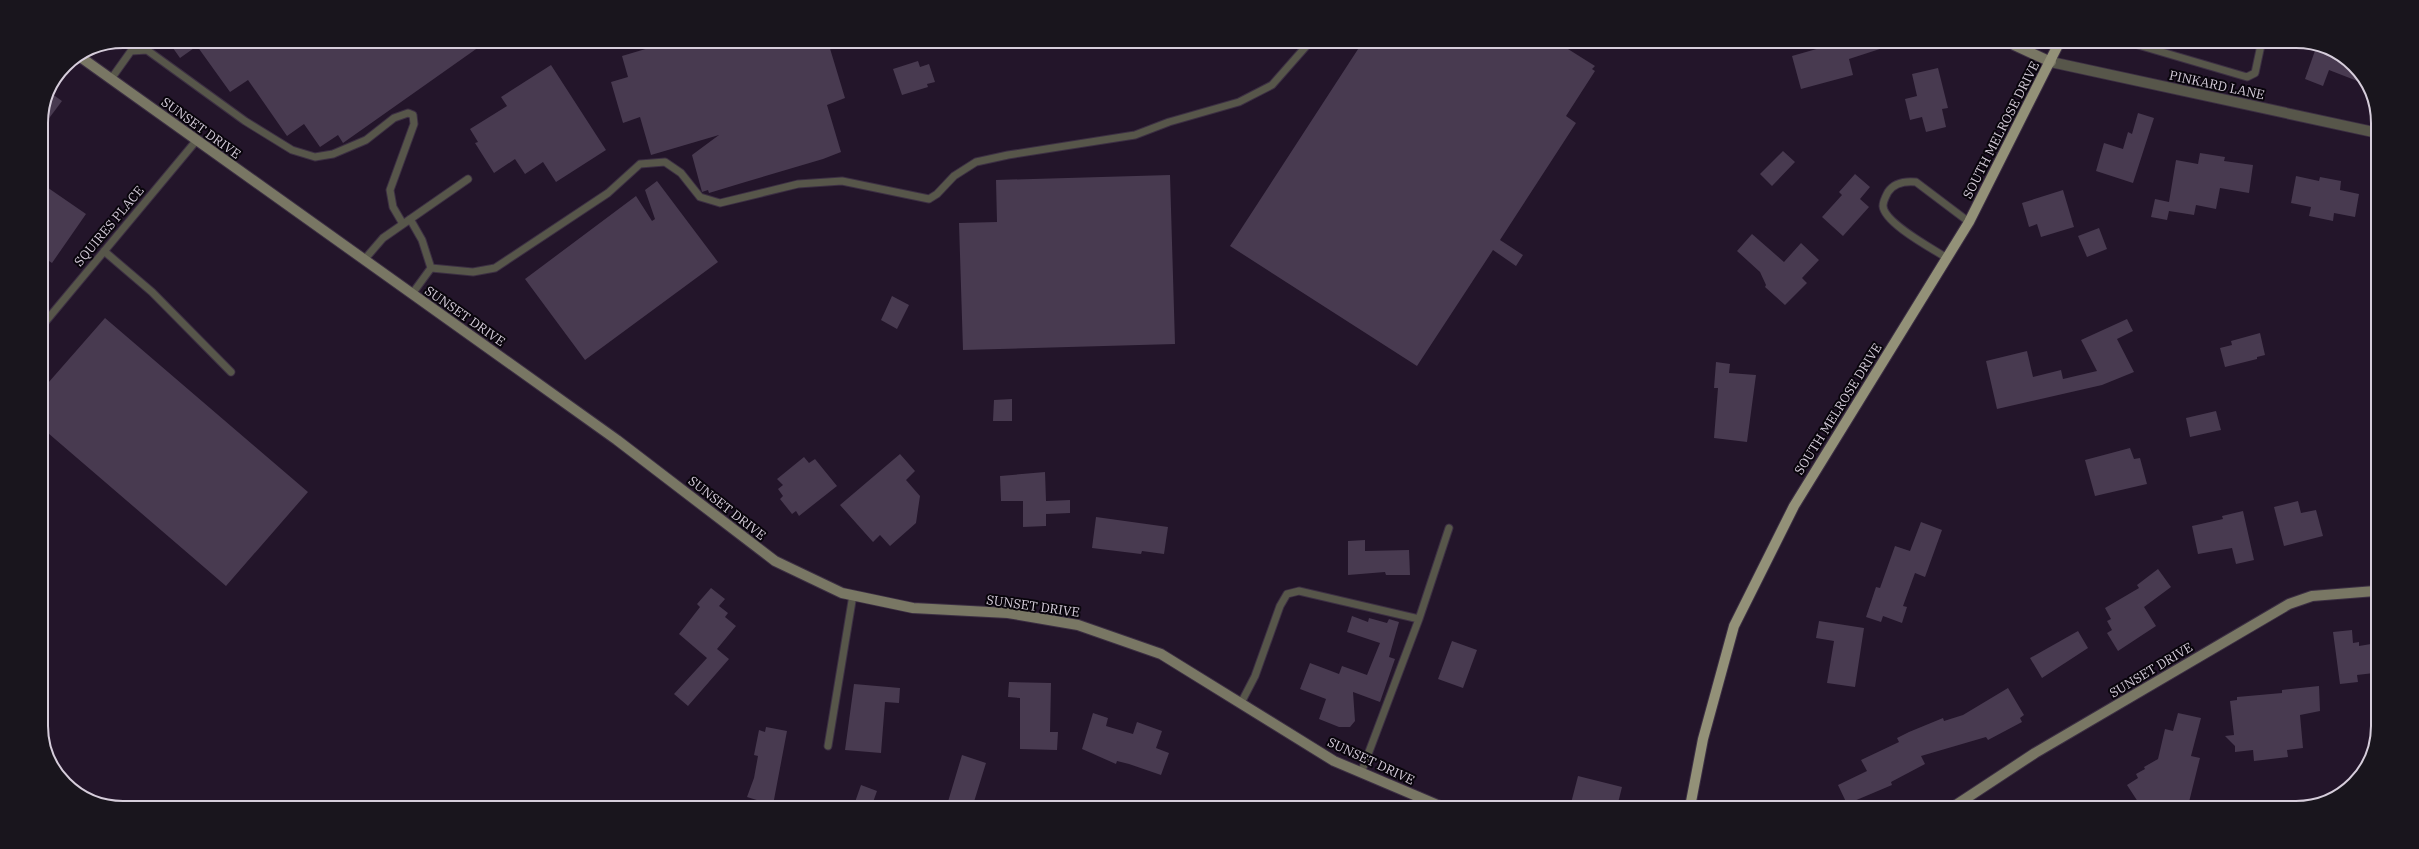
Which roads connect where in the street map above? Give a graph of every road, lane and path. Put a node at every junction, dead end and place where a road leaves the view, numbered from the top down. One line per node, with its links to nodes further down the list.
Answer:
1 (1305, 48): 17 (lane)
2 (2021, 48): 7 (main road)
3 (2057, 48): 7 (main road, SOUTH MELROSE DRIVE)
4 (2148, 48): 5 (lane)
5 (2260, 48)
6 (84, 59): 8 (main road, SUNSET DRIVE)
7 (2051, 62): 9 (street, PINKARD LANE); 13 (main road, SOUTH MELROSE DRIVE)
8 (111, 79): 10 (main road, SUNSET DRIVE); 12 (lane)
9 (2371, 131)
10 (196, 141): 14 (lane, SQUIRES PLACE); 16 (main road, SUNSET DRIVE)
11 (468, 179): 12 (lane)
12 (406, 222): 16 (lane); 17 (lane)
13 (1969, 222): 15 (main road, SOUTH MELROSE DRIVE); 15 (lane)
14 (104, 251): 19 (lane, SQUIRES PLACE); 20 (lane)
15 (1947, 258): 29 (main road, SOUTH MELROSE DRIVE)
16 (364, 260): 18 (main road, SUNSET DRIVE)
17 (431, 268): 18 (lane)
18 (412, 294): 23 (main road, SUNSET DRIVE)
19 (48, 319)
20 (230, 372)
21 (1449, 528): 24 (lane)
22 (2371, 591): 30 (main road, SUNSET DRIVE)
23 (853, 595): 25 (main road, SUNSET DRIVE); 26 (lane)
24 (1419, 619): 25 (lane); 27 (lane)
25 (1240, 703): 27 (main road, SUNSET DRIVE)
26 (828, 746)
27 (1362, 773): 28 (main road, SUNSET DRIVE)
28 (1415, 801)
29 (1691, 801)
30 (1962, 801)

